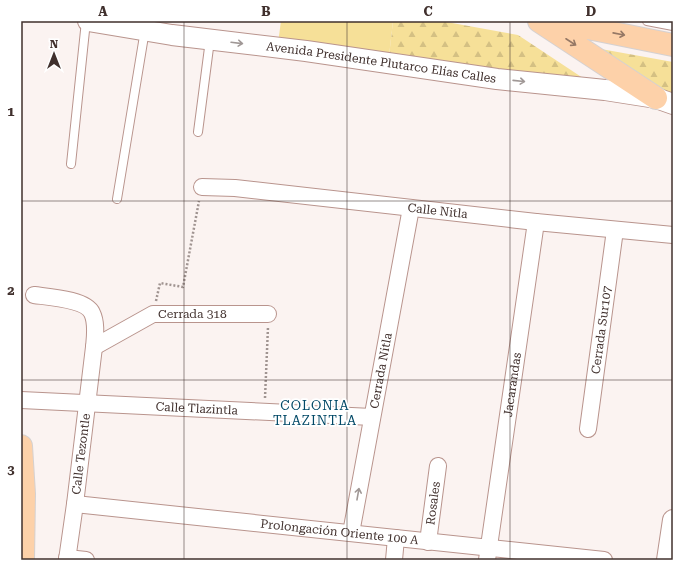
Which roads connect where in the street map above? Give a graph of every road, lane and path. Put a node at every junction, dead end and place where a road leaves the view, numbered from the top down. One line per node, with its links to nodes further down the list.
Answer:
1 (87, 21): 5 (street, Avenida Presidente Plutarco Elías Calles); 13 (lane)
2 (539, 21): 11 (main road, one-way to 11)
3 (553, 21): 10 (main road, one-way to 10)
4 (647, 21): 7 (lane)
5 (109, 23): 6 (street, Avenida Presidente Plutarco Elías Calles)
6 (145, 26): 8 (street, Avenida Presidente Plutarco Elías Calles); 15 (lane)
7 (673, 26)
8 (172, 28): 9 (street, Avenida Presidente Plutarco Elías Calles)
9 (210, 40): 11 (street, Avenida Presidente Plutarco Elías Calles, one-way to 11); 12 (lane)
10 (673, 45)
11 (665, 101)
12 (198, 132)
13 (71, 164)
14 (202, 187): 16 (street, Calle Nitla); 21 (path, Cerrada 318)
15 (117, 199)
16 (411, 208): 17 (street, Calle Nitla); 27 (street, Cerrada Nitla)
17 (536, 222): 18 (street, Calle Nitla); 36 (street, Jacarandas)
18 (615, 230): 19 (street, Calle Nitla); 28 (street, Cerrada Sur107)
19 (673, 235)
20 (34, 295): 23 (street, Calle Tezontle)
21 (153, 314): 22 (street, Cerrada 318); 23 (street)
22 (268, 314): 26 (path)
23 (94, 347): 25 (street, Calle Tezontle)
24 (21, 400): 25 (street, Calle Tlazintla)
25 (87, 403): 26 (street, Calle Tlazintla); 31 (street, Calle Tezontle)
26 (265, 411): 27 (street, Calle Tlazintla)
27 (372, 417): 33 (street, Cerrada Nitla, one-way to 27)
28 (588, 429)
29 (21, 446): 38 (main road)
30 (438, 466): 35 (street, Rosales)
31 (75, 504): 33 (street, Prolongación Oriente 100 A); 37 (street, Calle Tezontle)
32 (673, 520): 42 (street)
33 (351, 533): 34 (street, Prolongación Oriente 100 A)
34 (396, 538): 35 (street, Prolongación Oriente 100 A); 40 (street)
35 (428, 542): 36 (street, Prolongación Oriente 100 A)
36 (488, 554): 41 (street, Prolongación Oriente 100 A)
37 (67, 559): 39 (street)
38 (23, 560)
39 (86, 560)
40 (394, 560)
41 (604, 560)
42 (667, 560)

